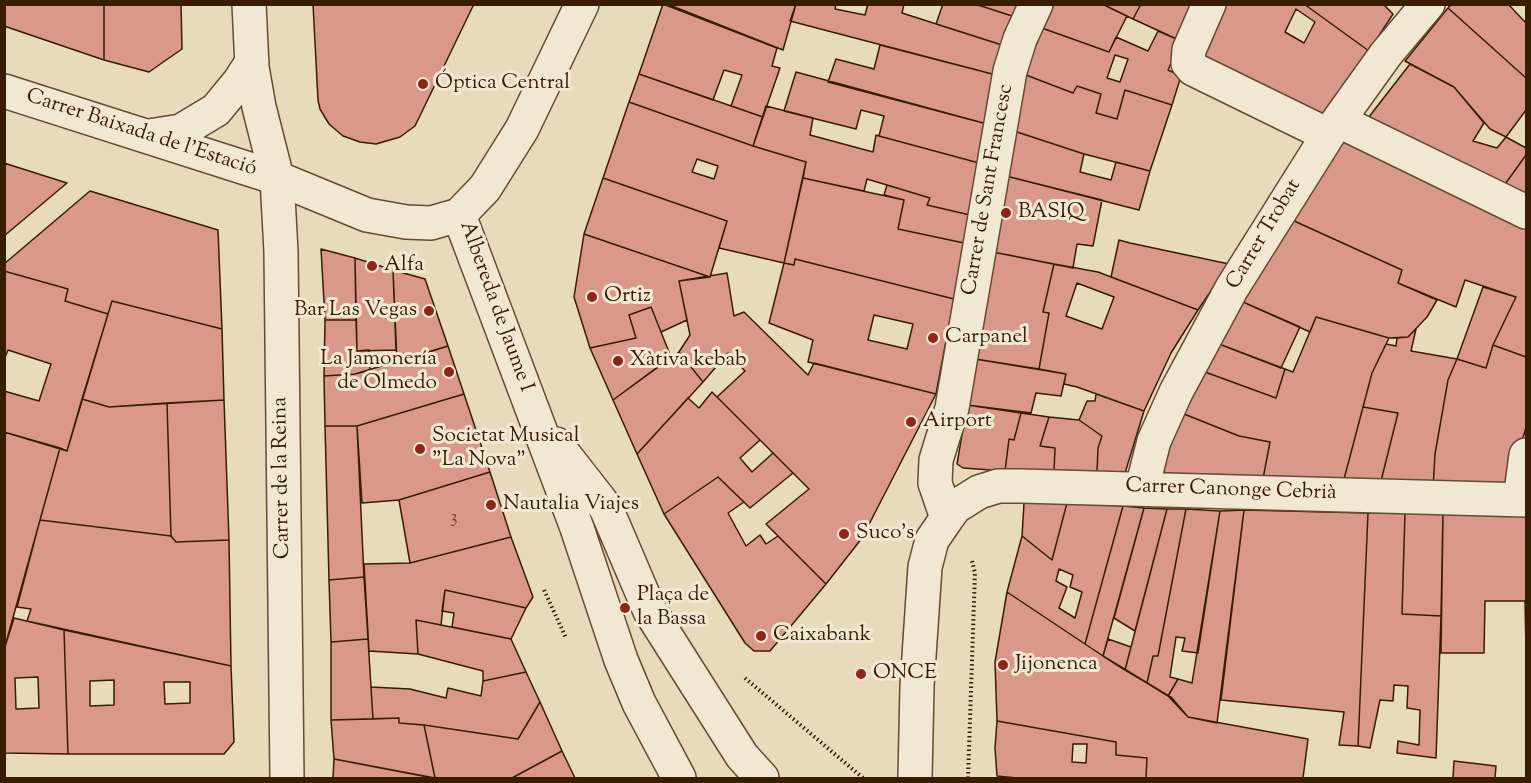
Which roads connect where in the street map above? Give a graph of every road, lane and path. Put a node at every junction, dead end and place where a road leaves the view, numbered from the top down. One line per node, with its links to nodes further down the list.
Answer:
1 (249, 4): 6 (street, Carrer de la Reina)
2 (582, 4): 12 (street, Albereda de Jaume I)
3 (1036, 4): 17 (street, Carrer de Sant Francesc)
4 (1209, 4): 8 (street)
5 (1428, 4): 8 (street, Carrer Trobat)
6 (252, 62): 9 (street); 10 (street, Carrer de la Reina)
7 (4, 91): 9 (street, Carrer Baixada de l'Estació)
8 (1333, 128): 11 (street); 15 (street, Carrer Trobat)
9 (148, 136): 10 (street, Carrer Baixada de l'Estació)
10 (277, 178): 12 (street, Carrer Baixada de l'Estació); 19 (street, Carrer de la Reina)
11 (1527, 212)
12 (459, 215): 13 (street, Albereda de Jaume I)
13 (537, 419): 20 (street, Albereda de Jaume I); 21 (street)
14 (1527, 455): 16 (street)
15 (1142, 488): 16 (street, Carrer Canonge Cebrià); 17 (street, Carrer Canonge Cebrià)
16 (1523, 500)
17 (947, 518): 23 (street); 24 (path)
18 (741, 674): 22 (path)
19 (286, 778)
20 (679, 778)
21 (762, 778)
22 (863, 778)
23 (915, 778)
24 (968, 778)

